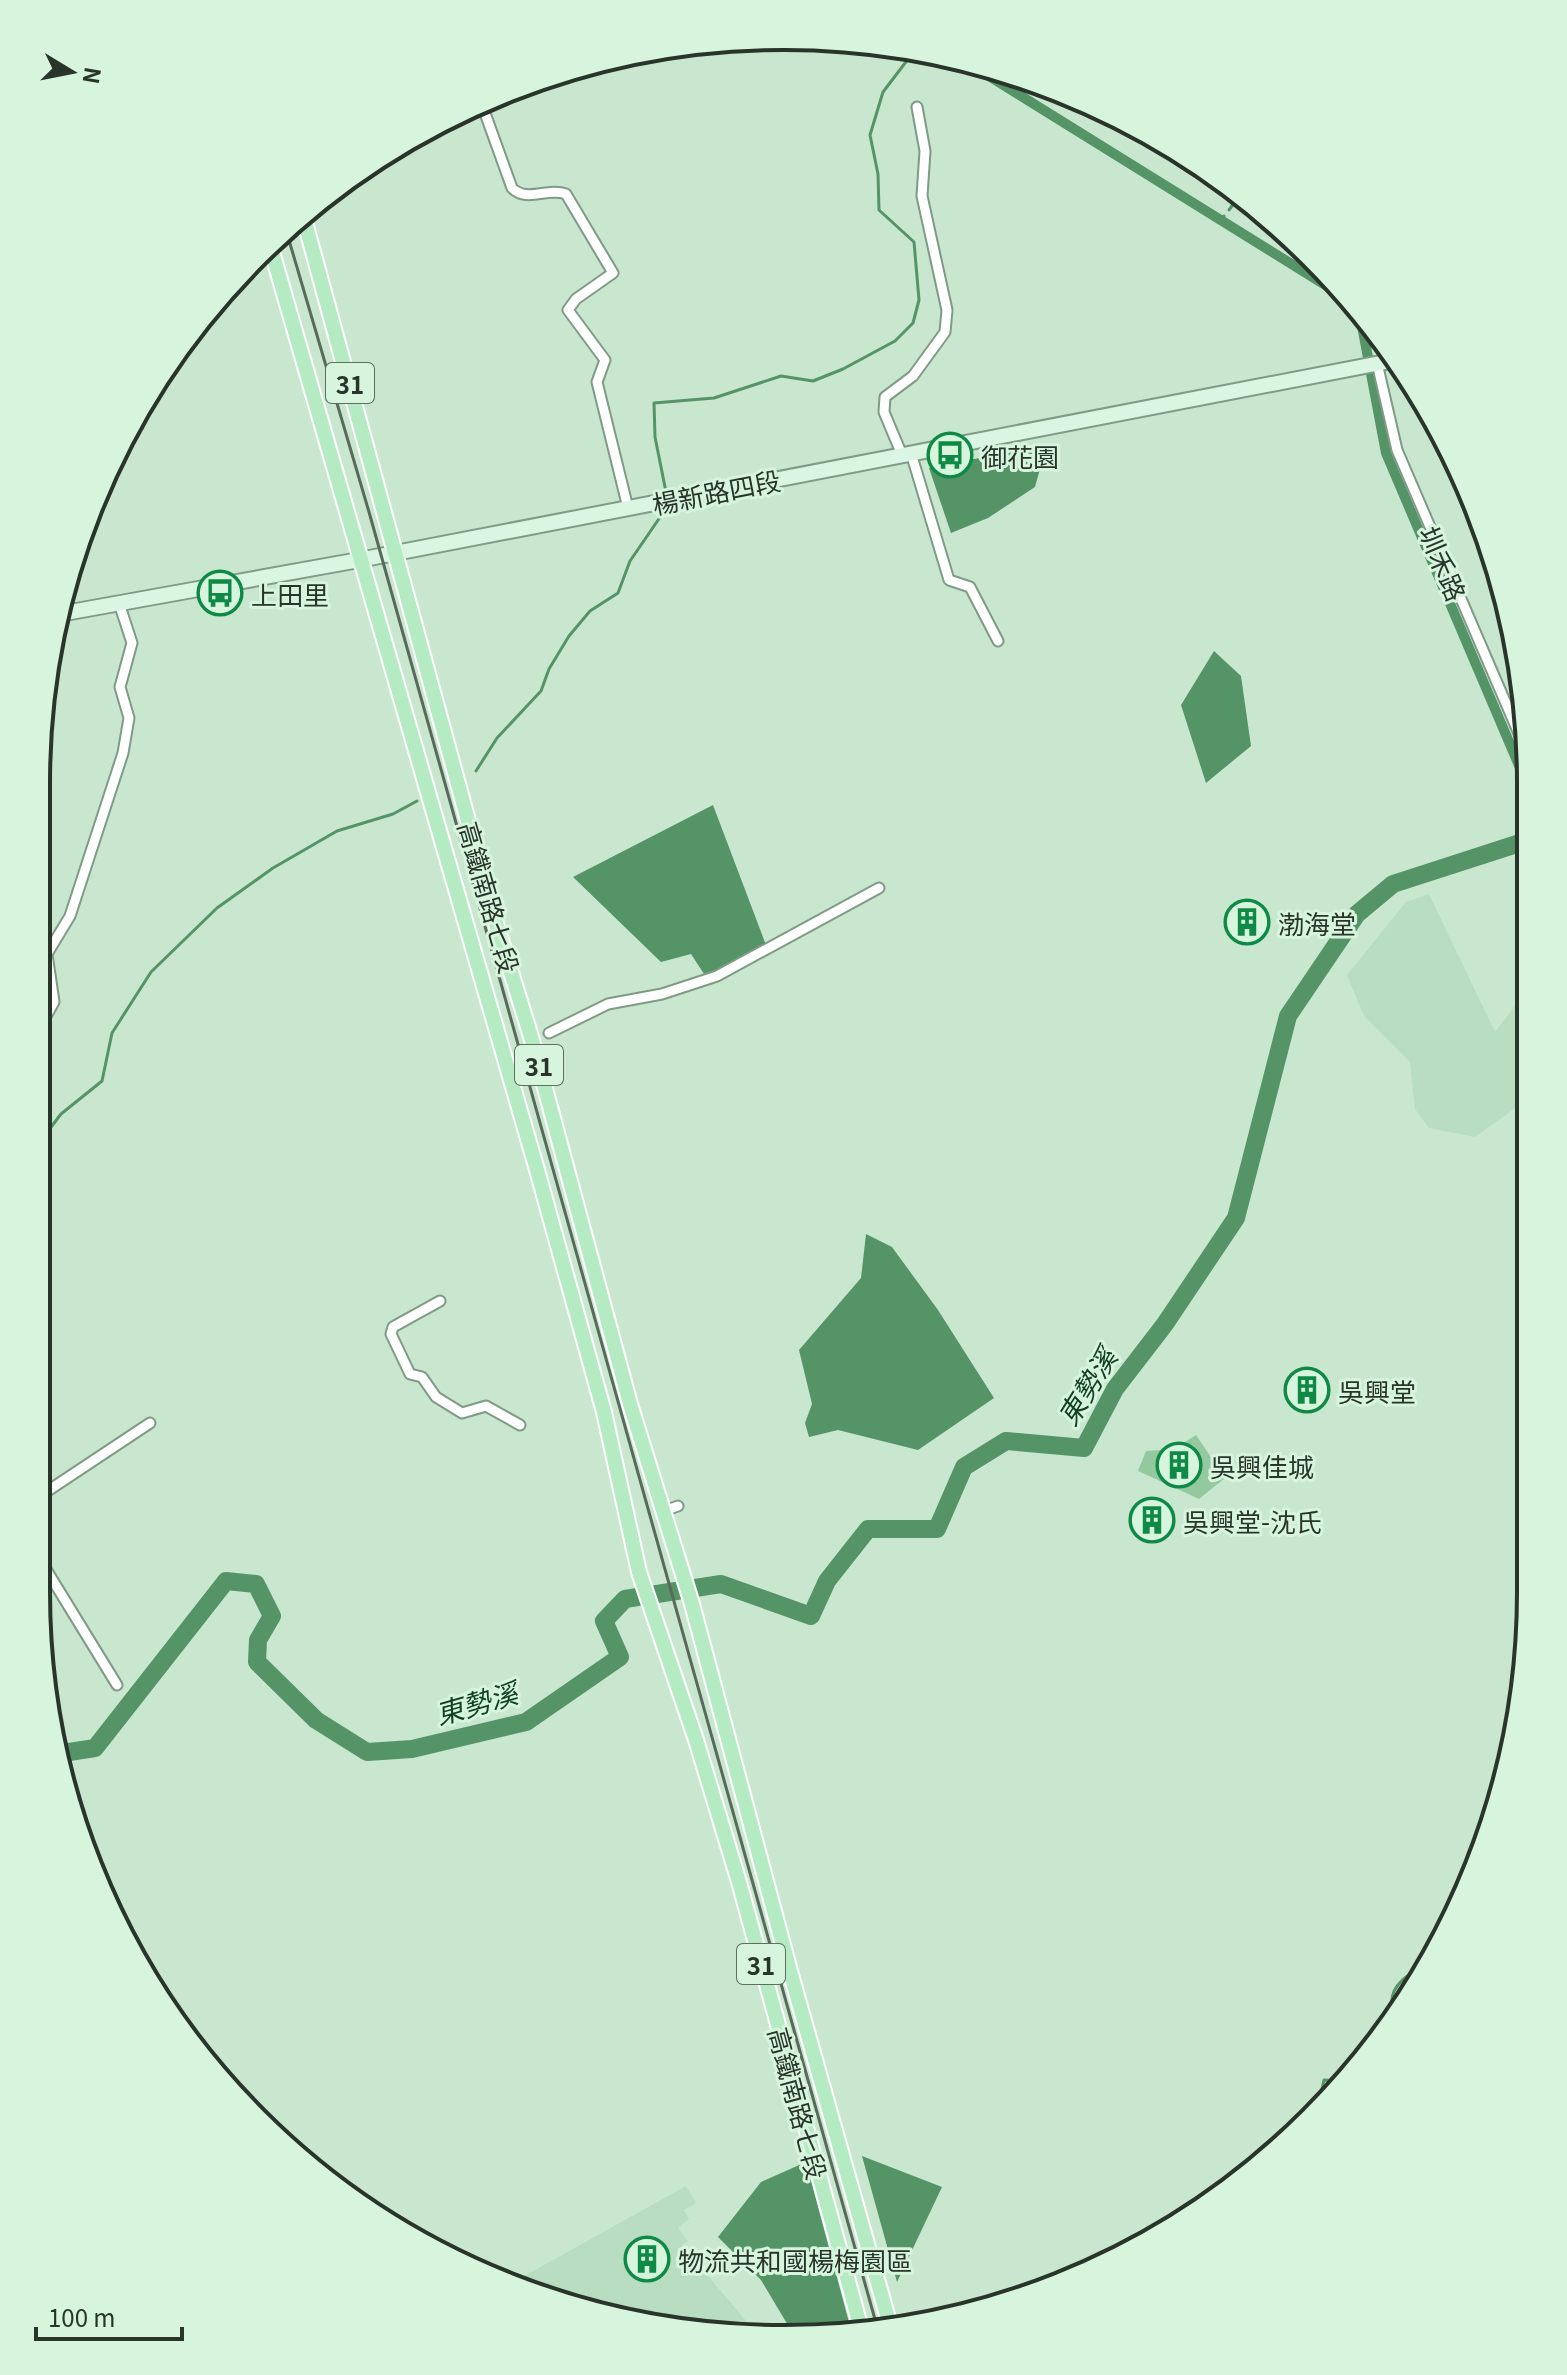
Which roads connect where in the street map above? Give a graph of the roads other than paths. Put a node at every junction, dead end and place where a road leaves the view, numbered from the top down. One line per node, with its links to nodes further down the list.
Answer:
1 (917, 107): 6 (street)
2 (485, 114): 7 (street)
3 (306, 227): 8 (main road, 高鐵南路七段 / 31)
4 (273, 257): 9 (main road, 高鐵南路七段 / 31)
5 (1382, 362): 6 (main road, 楊新路四段); 13 (street, 圳禾路)
6 (907, 454): 7 (main road, 楊新路四段); 12 (street)
7 (628, 508): 8 (main road, 楊新路四段)
8 (397, 552): 9 (main road, 楊新路四段); 25 (main road, 高鐵南路七段 / 31)
9 (359, 560): 10 (main road, 楊新路四段); 26 (main road, 高鐵南路七段 / 31)
10 (119, 603): 11 (main road, 楊新路四段); 15 (street)
11 (71, 612)
12 (998, 641)
13 (1514, 722)
14 (879, 888): 18 (street)
15 (50, 949)
16 (50, 975): 17 (street)
17 (50, 1009)
18 (549, 1033)
19 (440, 1301): 21 (street)
20 (150, 1423): 22 (street)
21 (520, 1425)
22 (50, 1489)
23 (50, 1576): 24 (street)
24 (117, 1685)
25 (888, 2318)
26 (859, 2321)

